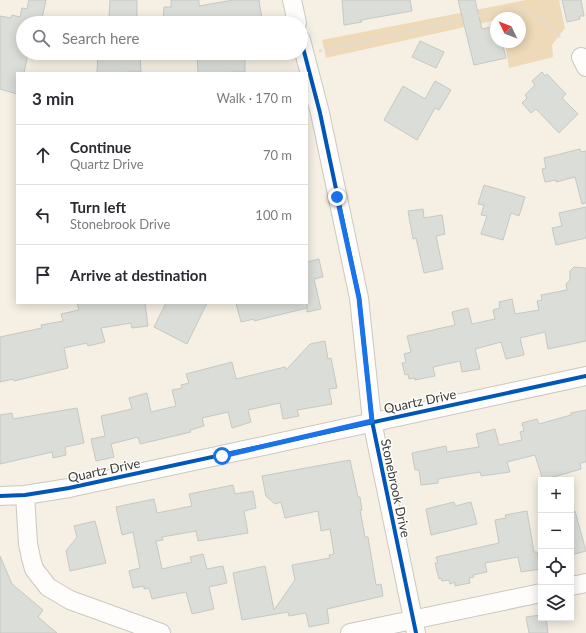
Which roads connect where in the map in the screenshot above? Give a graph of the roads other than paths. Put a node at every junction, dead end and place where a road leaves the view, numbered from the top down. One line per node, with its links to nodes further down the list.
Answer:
1 (292, 0): 2 (street)
2 (295, 16)
3 (306, 60): 5 (street, Stonebrook Drive)
4 (586, 376): 5 (street, Quartz Drive)
5 (372, 421): 6 (street, Quartz Drive); 11 (street, Stonebrook Drive)
6 (25, 495): 7 (street, Quartz Drive); 12 (street)
7 (0, 496)
8 (586, 583): 9 (street)
9 (574, 585)
10 (538, 594): 11 (street)
11 (415, 626): 13 (street)
12 (161, 633)
13 (350, 633)

